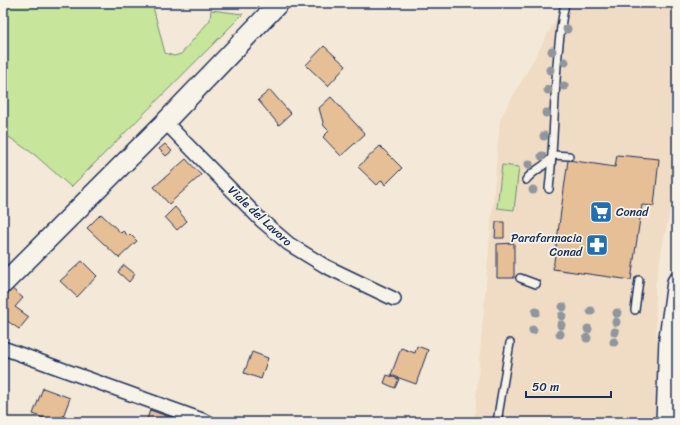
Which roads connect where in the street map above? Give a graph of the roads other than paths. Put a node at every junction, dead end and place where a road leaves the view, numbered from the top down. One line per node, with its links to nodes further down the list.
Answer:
1 (278, 3): 3 (street)
2 (565, 3): 4 (lane)
3 (165, 122): 11 (street); 13 (street, Viale del Lavoro)
4 (552, 155): 5 (lane); 6 (lane); 7 (lane)
5 (569, 156)
6 (526, 180)
7 (549, 189)
8 (520, 278): 12 (lane)
9 (639, 280): 14 (lane)
10 (677, 282): 17 (street)
11 (3, 284)
12 (536, 284)
13 (394, 299)
14 (635, 310)
15 (510, 343): 19 (lane)
16 (3, 348): 18 (street)
17 (665, 418)
18 (208, 422)
19 (497, 422)

